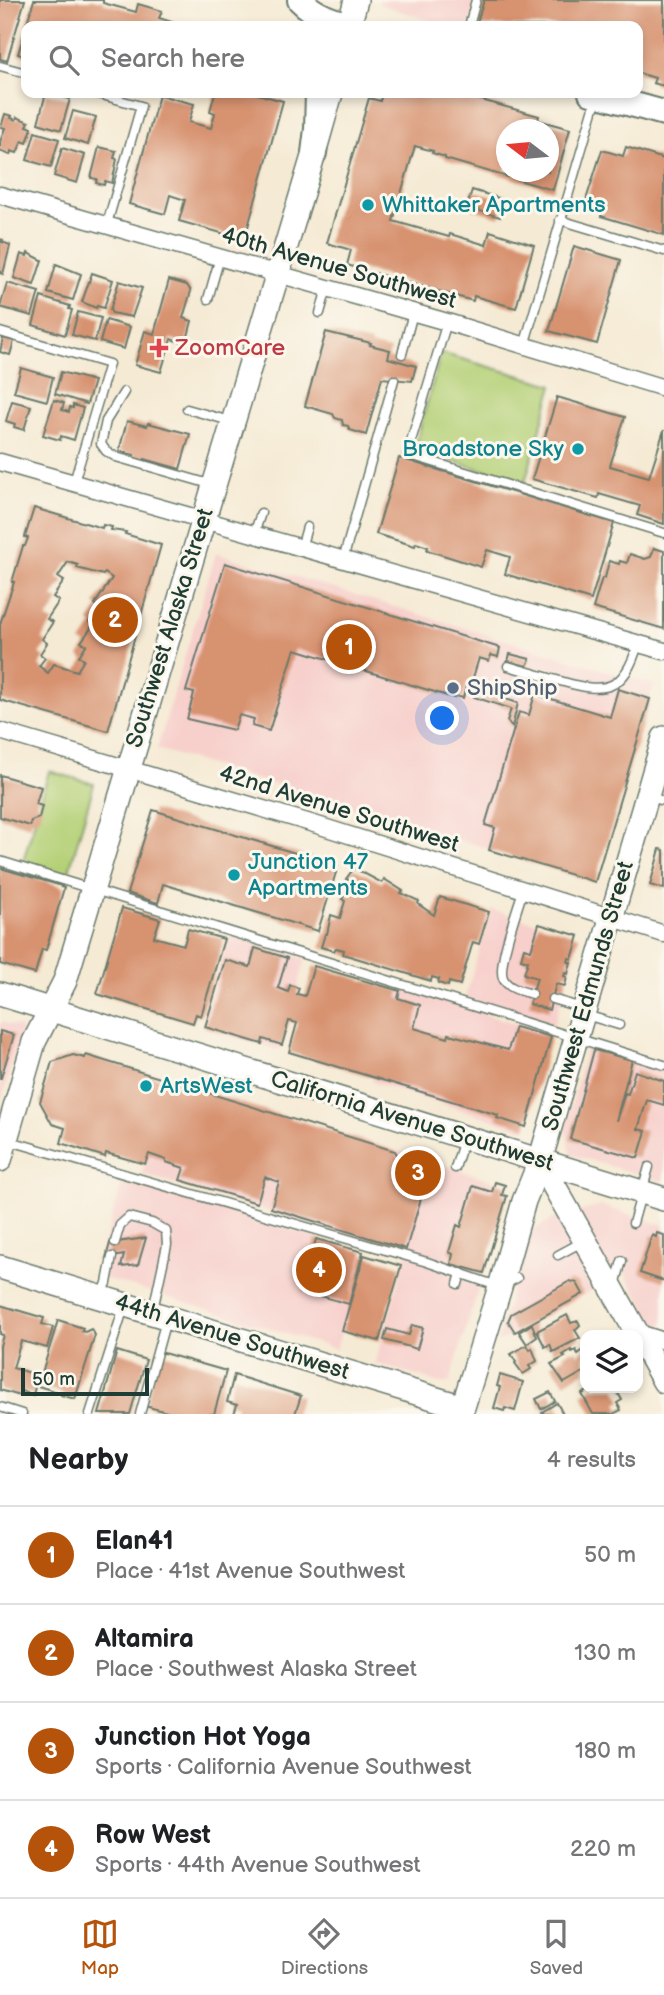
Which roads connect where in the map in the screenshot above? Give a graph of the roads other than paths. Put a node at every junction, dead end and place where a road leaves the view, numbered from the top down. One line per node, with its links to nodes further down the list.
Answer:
1 (297, 0): 4 (main road); 5 (main road)
2 (356, 0): 6 (main road)
3 (477, 0): 7 (lane)
4 (303, 21)
5 (331, 21)
6 (351, 21)
7 (471, 21)
8 (0, 66): 9 (lane)
9 (21, 72)
10 (112, 98): 19 (lane)
11 (318, 98): 16 (main road)
12 (330, 98): 16 (main road, Southwest Alaska Street)
13 (594, 98): 18 (lane)
14 (610, 98): 15 (main road)
15 (664, 113)
16 (314, 153): 22 (main road, Southwest Alaska Street)
17 (0, 195): 19 (street, 40th Avenue Southwest)
18 (560, 220): 20 (lane); 29 (lane)
19 (107, 225): 21 (street, 40th Avenue Southwest)
20 (664, 251)
21 (220, 257): 22 (street, 40th Avenue Southwest); 24 (lane)
22 (277, 273): 23 (street, 40th Avenue Southwest); 35 (main road, Southwest Alaska Street)
23 (327, 288): 25 (lane); 26 (street, 40th Avenue Southwest)
24 (208, 299)
25 (320, 313)
26 (413, 313): 27 (street, 40th Avenue Southwest); 30 (lane)
27 (447, 322): 29 (street, 40th Avenue Southwest); 42 (lane)
28 (0, 332): 37 (lane)
29 (524, 346): 32 (street, 40th Avenue Southwest)
30 (402, 354)
31 (394, 380): 45 (lane)
32 (664, 388)
33 (124, 391): 38 (lane)
34 (187, 409): 35 (lane)
35 (233, 421): 38 (main road, Southwest Alaska Street)
36 (0, 462): 37 (street)
37 (74, 482): 40 (street)
38 (214, 485): 40 (main road, Southwest Alaska Street)
39 (261, 513): 43 (lane)
40 (203, 520): 43 (street); 51 (main road, Southwest Alaska Street)
41 (307, 527): 44 (lane)
42 (664, 533)
43 (254, 534): 44 (street)
44 (301, 548): 45 (street)
45 (343, 560): 46 (street)
46 (638, 644): 47 (street); 48 (lane)
47 (664, 651)
48 (508, 666)
49 (0, 731): 51 (street, 42nd Avenue Southwest)
50 (664, 738): 52 (main road, Southwest Edmunds Street)
51 (128, 768): 54 (main road, Southwest Alaska Street); 55 (street, 42nd Avenue Southwest)
52 (656, 798): 56 (main road, Southwest Edmunds Street)
53 (0, 861): 54 (lane)
54 (92, 888): 61 (main road, Southwest Alaska Street); 64 (lane)
55 (523, 890): 56 (street, 42nd Avenue Southwest); 59 (lane)
56 (612, 918): 57 (street, 42nd Avenue Southwest); 62 (main road, Southwest Edmunds Street)
57 (664, 934)
58 (0, 994): 61 (main road, California Avenue Southwest)
59 (532, 994)
60 (552, 999): 62 (lane)
61 (51, 1009): 66 (main road, California Avenue Southwest); 67 (main road, Southwest Alaska Street)
62 (584, 1011): 63 (lane); 64 (main road, Southwest Edmunds Street)
63 (619, 1025)
64 (576, 1038): 65 (lane); 68 (main road, Southwest Edmunds Street)
65 (664, 1065)
66 (464, 1137): 68 (main road, California Avenue Southwest); 70 (lane)
67 (2, 1146): 80 (lane)
68 (540, 1161): 71 (main road, California Avenue Southwest); 74 (main road); 81 (main road, Southwest Edmunds Street)
69 (649, 1167): 71 (lane)
70 (455, 1168)
71 (642, 1192): 72 (main road, California Avenue Southwest); 73 (lane)
72 (664, 1199)
73 (633, 1223)
74 (585, 1241): 76 (lane); 83 (main road)
75 (115, 1242): 86 (lane)
76 (558, 1255)
77 (111, 1257): 84 (lane)
78 (622, 1261): 83 (lane)
79 (0, 1267): 84 (main road, 44th Avenue Southwest)
80 (461, 1273): 81 (lane); 82 (lane)
81 (509, 1282): 93 (main road, Southwest Edmunds Street)
82 (457, 1284)
83 (613, 1291): 87 (main road)
84 (101, 1298): 85 (main road, 44th Avenue Southwest)
85 (125, 1305): 86 (main road, 44th Avenue Southwest); 95 (lane)
86 (172, 1317): 93 (main road, 44th Avenue Southwest); 96 (lane)
87 (635, 1330)
88 (643, 1334): 89 (street)
89 (664, 1341)
90 (643, 1344): 91 (main road)
91 (664, 1381)
92 (0, 1407): 94 (lane)
93 (462, 1410)
94 (22, 1414)
95 (90, 1414)
96 (140, 1414)

